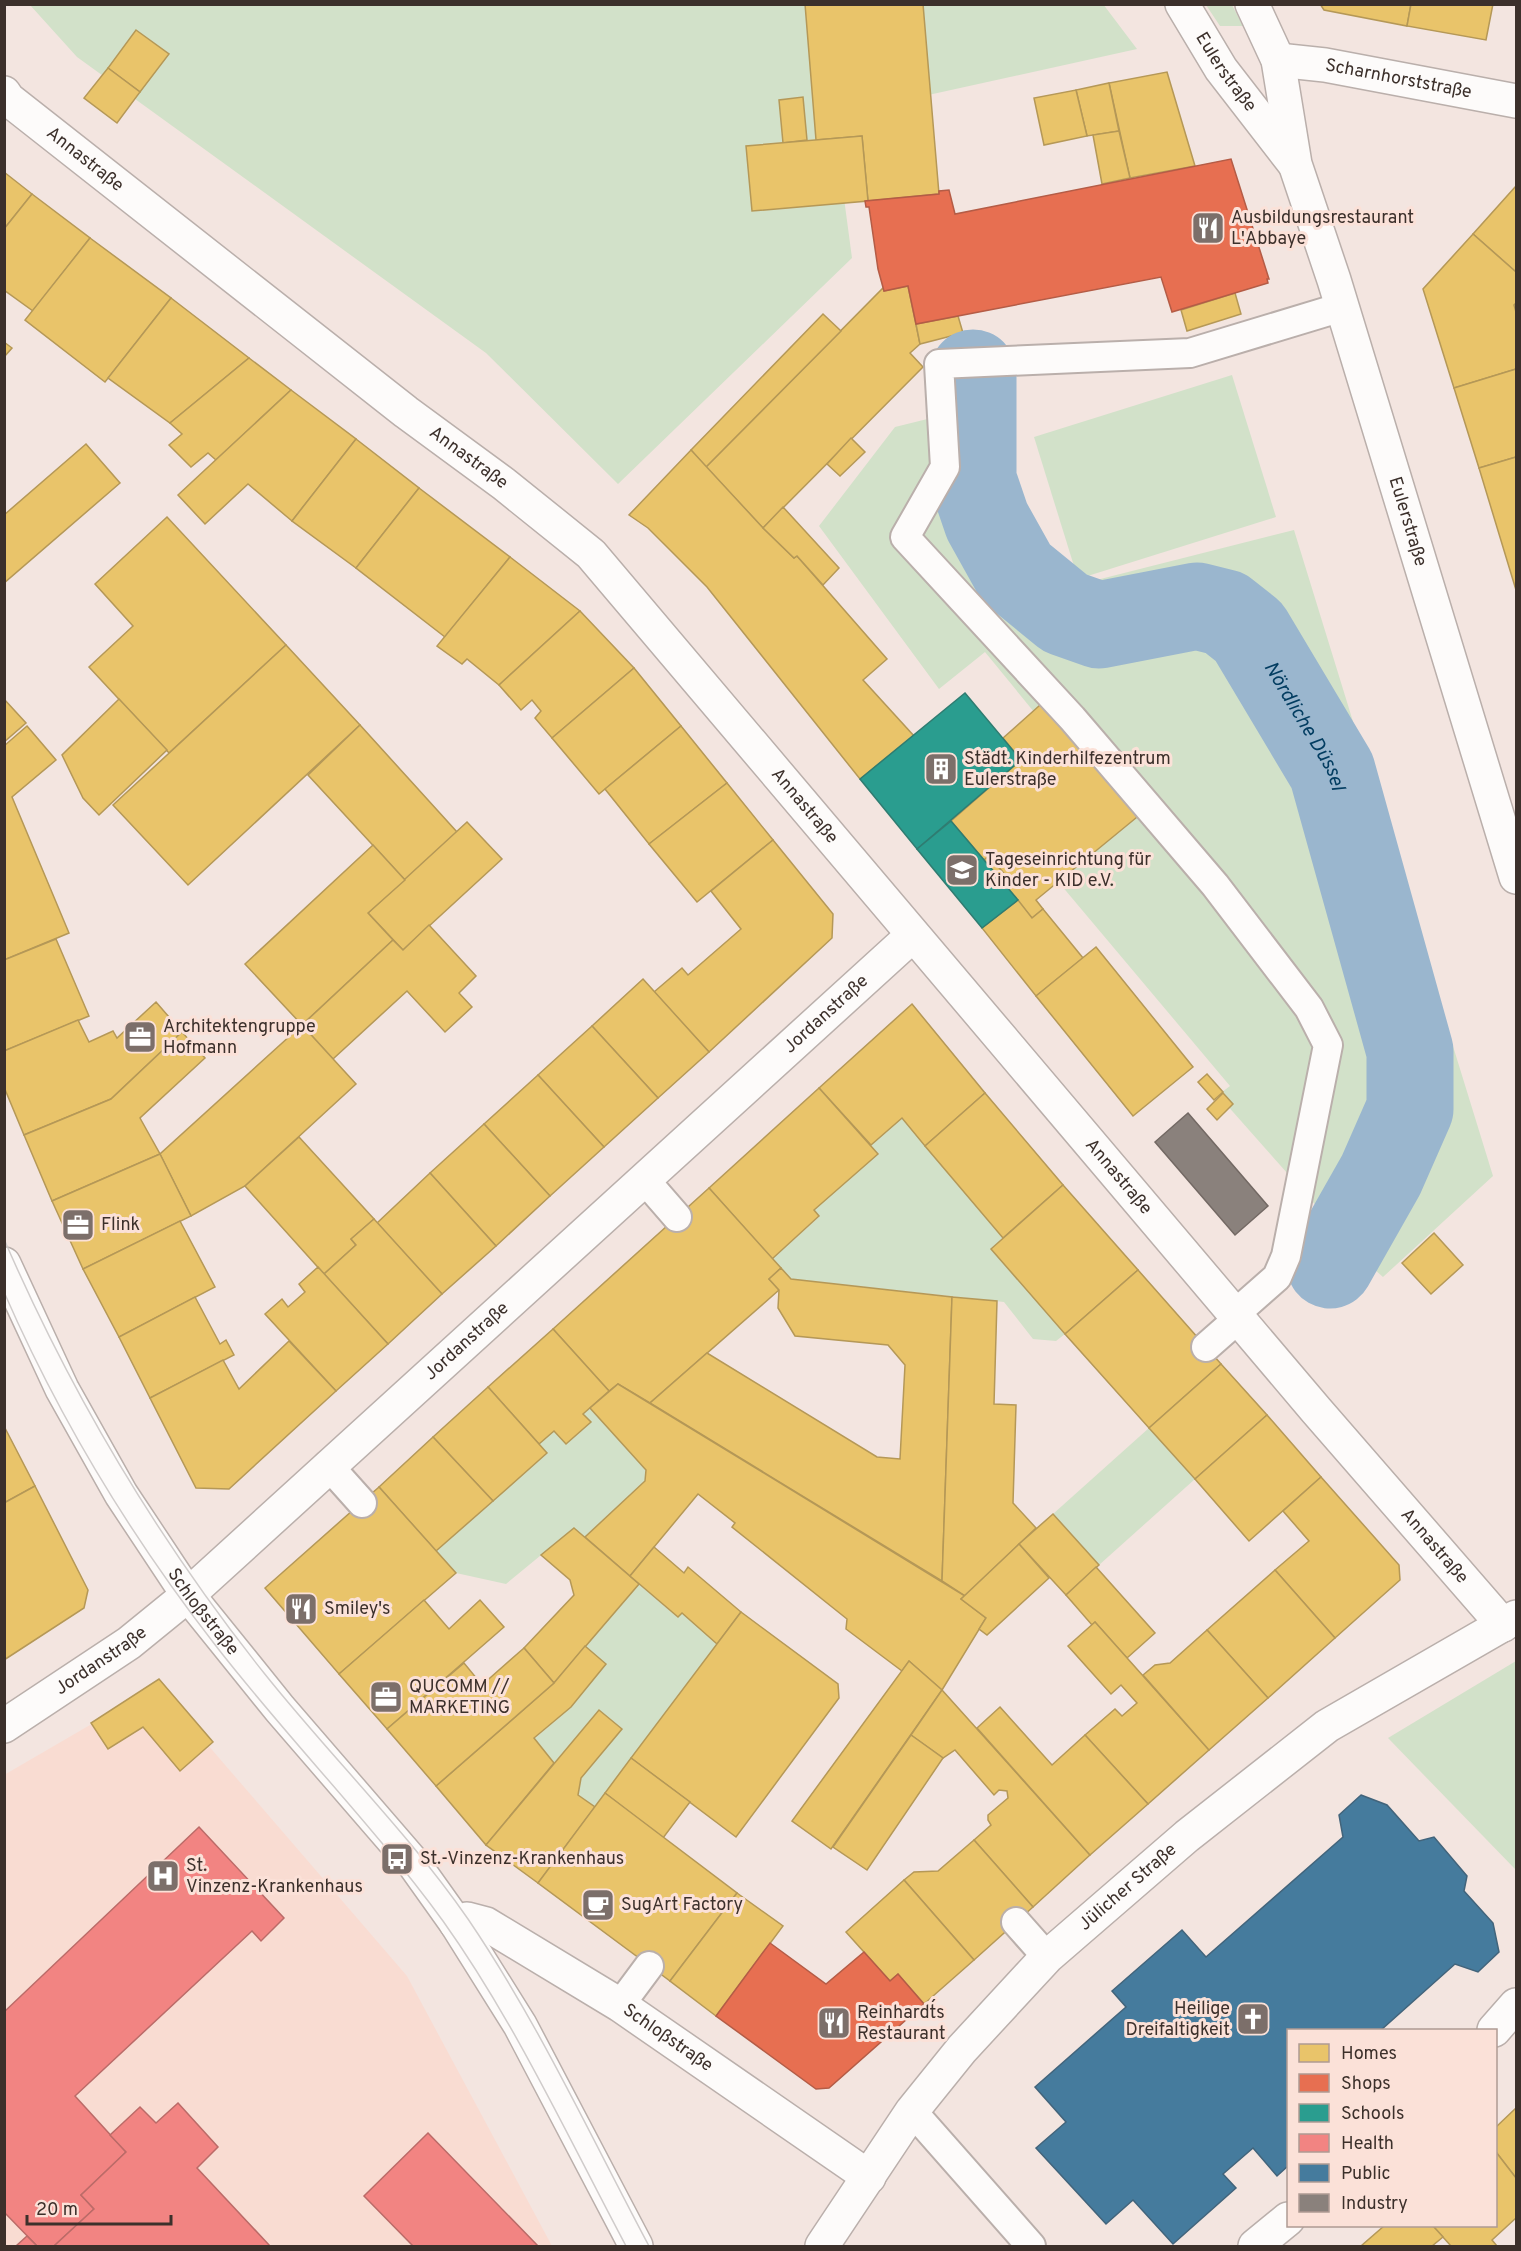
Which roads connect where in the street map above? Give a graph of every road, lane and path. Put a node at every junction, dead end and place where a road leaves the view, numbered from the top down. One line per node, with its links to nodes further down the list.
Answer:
1 (1182, 4): 6 (street, Eulerstraße)
2 (1252, 4): 3 (street, Eulerstraße)
3 (1278, 60): 5 (street, Scharnhorststraße); 6 (street, Eulerstraße)
4 (4, 93): 9 (street, Annastraße)
5 (1516, 101)
6 (1295, 164): 7 (street, Eulerstraße)
7 (1342, 307): 8 (street, Eulerstraße); 13 (lane)
8 (1516, 877)
9 (913, 935): 10 (street, Jordanstraße); 13 (street, Annastraße)
10 (644, 1179): 11 (lane); 15 (street, Jordanstraße)
11 (677, 1216)
12 (4, 1264): 17 (street, Schloßstraße)
13 (1237, 1316): 14 (lane); 18 (street, Annastraße)
14 (1206, 1347)
15 (328, 1465): 16 (lane); 17 (street, Jordanstraße)
16 (362, 1503)
17 (188, 1595): 19 (street, Jordanstraße); 21 (street, Schloßstraße)
18 (1510, 1621): 22 (street, Jülicher Straße)
19 (4, 1726)
20 (1016, 1922): 22 (lane)
21 (456, 1923): 24 (street, Schloßstraße); 30 (street, Schloßstraße)
22 (1047, 1956): 27 (street, Jülicher Straße)
23 (649, 1966): 24 (lane)
24 (620, 2005): 28 (street, Schloßstraße)
25 (1516, 2005): 26 (street)
26 (1496, 2029)
27 (912, 2111): 28 (street, Jülicher Straße); 32 (lane)
28 (869, 2177): 31 (street, Jülicher Straße)
29 (1287, 2220): 33 (street)
30 (636, 2247)
31 (822, 2247)
32 (1031, 2247)
33 (1255, 2247)

